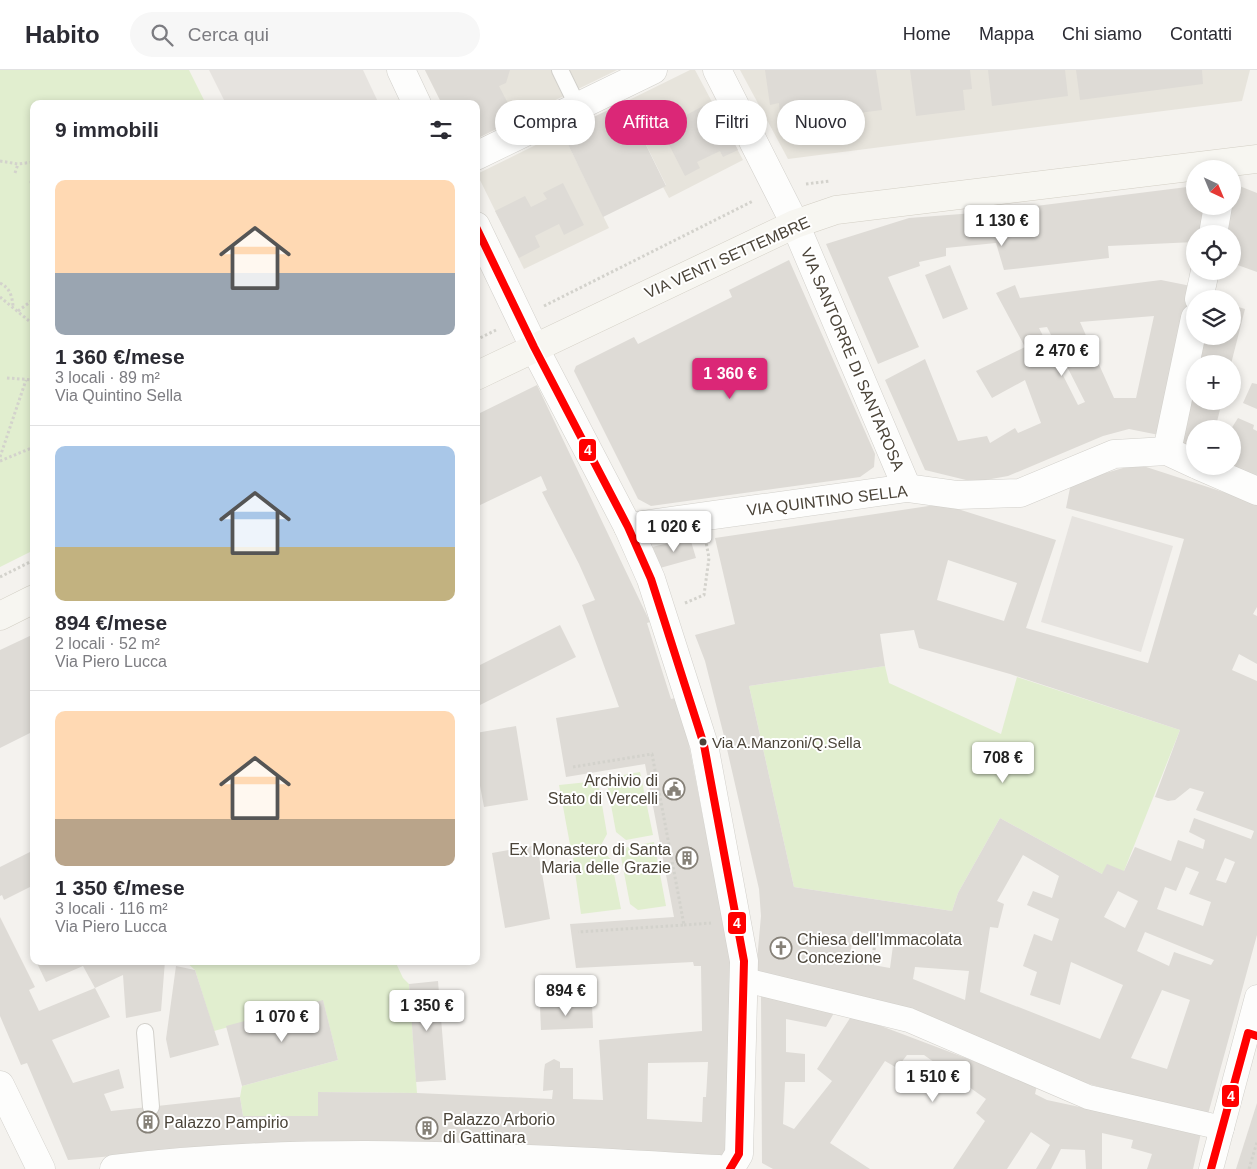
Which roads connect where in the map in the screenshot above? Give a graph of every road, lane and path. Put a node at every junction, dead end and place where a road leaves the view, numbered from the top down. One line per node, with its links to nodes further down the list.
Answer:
1 (401, 70): 5 (street)
2 (560, 70): 6 (lane)
3 (652, 70): 7 (street)
4 (717, 70): 17 (street, VIA SANTORRE DI SANTAROSA)
5 (415, 100)
6 (575, 100)
7 (592, 100)
8 (499, 145): 9 (street)
9 (480, 154)
10 (1257, 159): 13 (main road, VIA VENTI SETTEMBRE)
11 (0, 161): 14 (path)
12 (30, 162): 14 (path)
13 (1241, 162)
14 (18, 164): 16 (path)
15 (1186, 170): 17 (main road, VIA VENTI SETTEMBRE)
16 (15, 173)
17 (795, 224): 28 (main road, VIA VENTI SETTEMBRE); 39 (street, VIA SANTORRE DI SANTAROSA)
18 (480, 234): 28 (street)
19 (0, 282): 22 (path)
20 (0, 299): 22 (path)
21 (30, 302): 23 (path)
22 (14, 307): 23 (path)
23 (18, 311): 24 (path)
24 (30, 322)
25 (504, 326): 26 (path)
26 (480, 338)
27 (1189, 345): 34 (street)
28 (534, 347): 29 (main road, VIA VENTI SETTEMBRE); 41 (street)
29 (480, 374)
30 (7, 378): 31 (path)
31 (26, 380): 32 (path); 35 (path)
32 (30, 380)
33 (30, 449): 37 (path)
34 (1167, 451): 36 (street, VIA QUINTINO SELLA); 39 (street, VIA QUINTINO SELLA)
35 (0, 457)
36 (1186, 460)
37 (0, 461)
38 (1220, 475): 40 (street)
39 (907, 488): 41 (street, VIA QUINTINO SELLA)
40 (1257, 491)
41 (628, 527): 54 (street)
42 (705, 539): 46 (path)
43 (30, 562): 44 (path)
44 (0, 576)
45 (30, 601): 47 (main road)
46 (677, 607)
47 (0, 616)
48 (572, 767): 50 (path)
49 (693, 924): 50 (path)
50 (684, 925): 51 (path)
51 (578, 932)
52 (876, 935): 53 (path)
53 (872, 965)
54 (745, 980): 60 (street); 65 (street)
55 (1257, 997): 57 (street)
56 (145, 1032): 59 (lane)
57 (1252, 1034): 60 (street)
58 (0, 1085): 62 (street)
59 (151, 1107)
60 (1222, 1128): 66 (street)
61 (1257, 1142): 67 (path)
62 (41, 1169)
63 (114, 1169): 64 (street)
64 (719, 1169)
65 (730, 1169)
66 (1211, 1169)
67 (1249, 1169)

